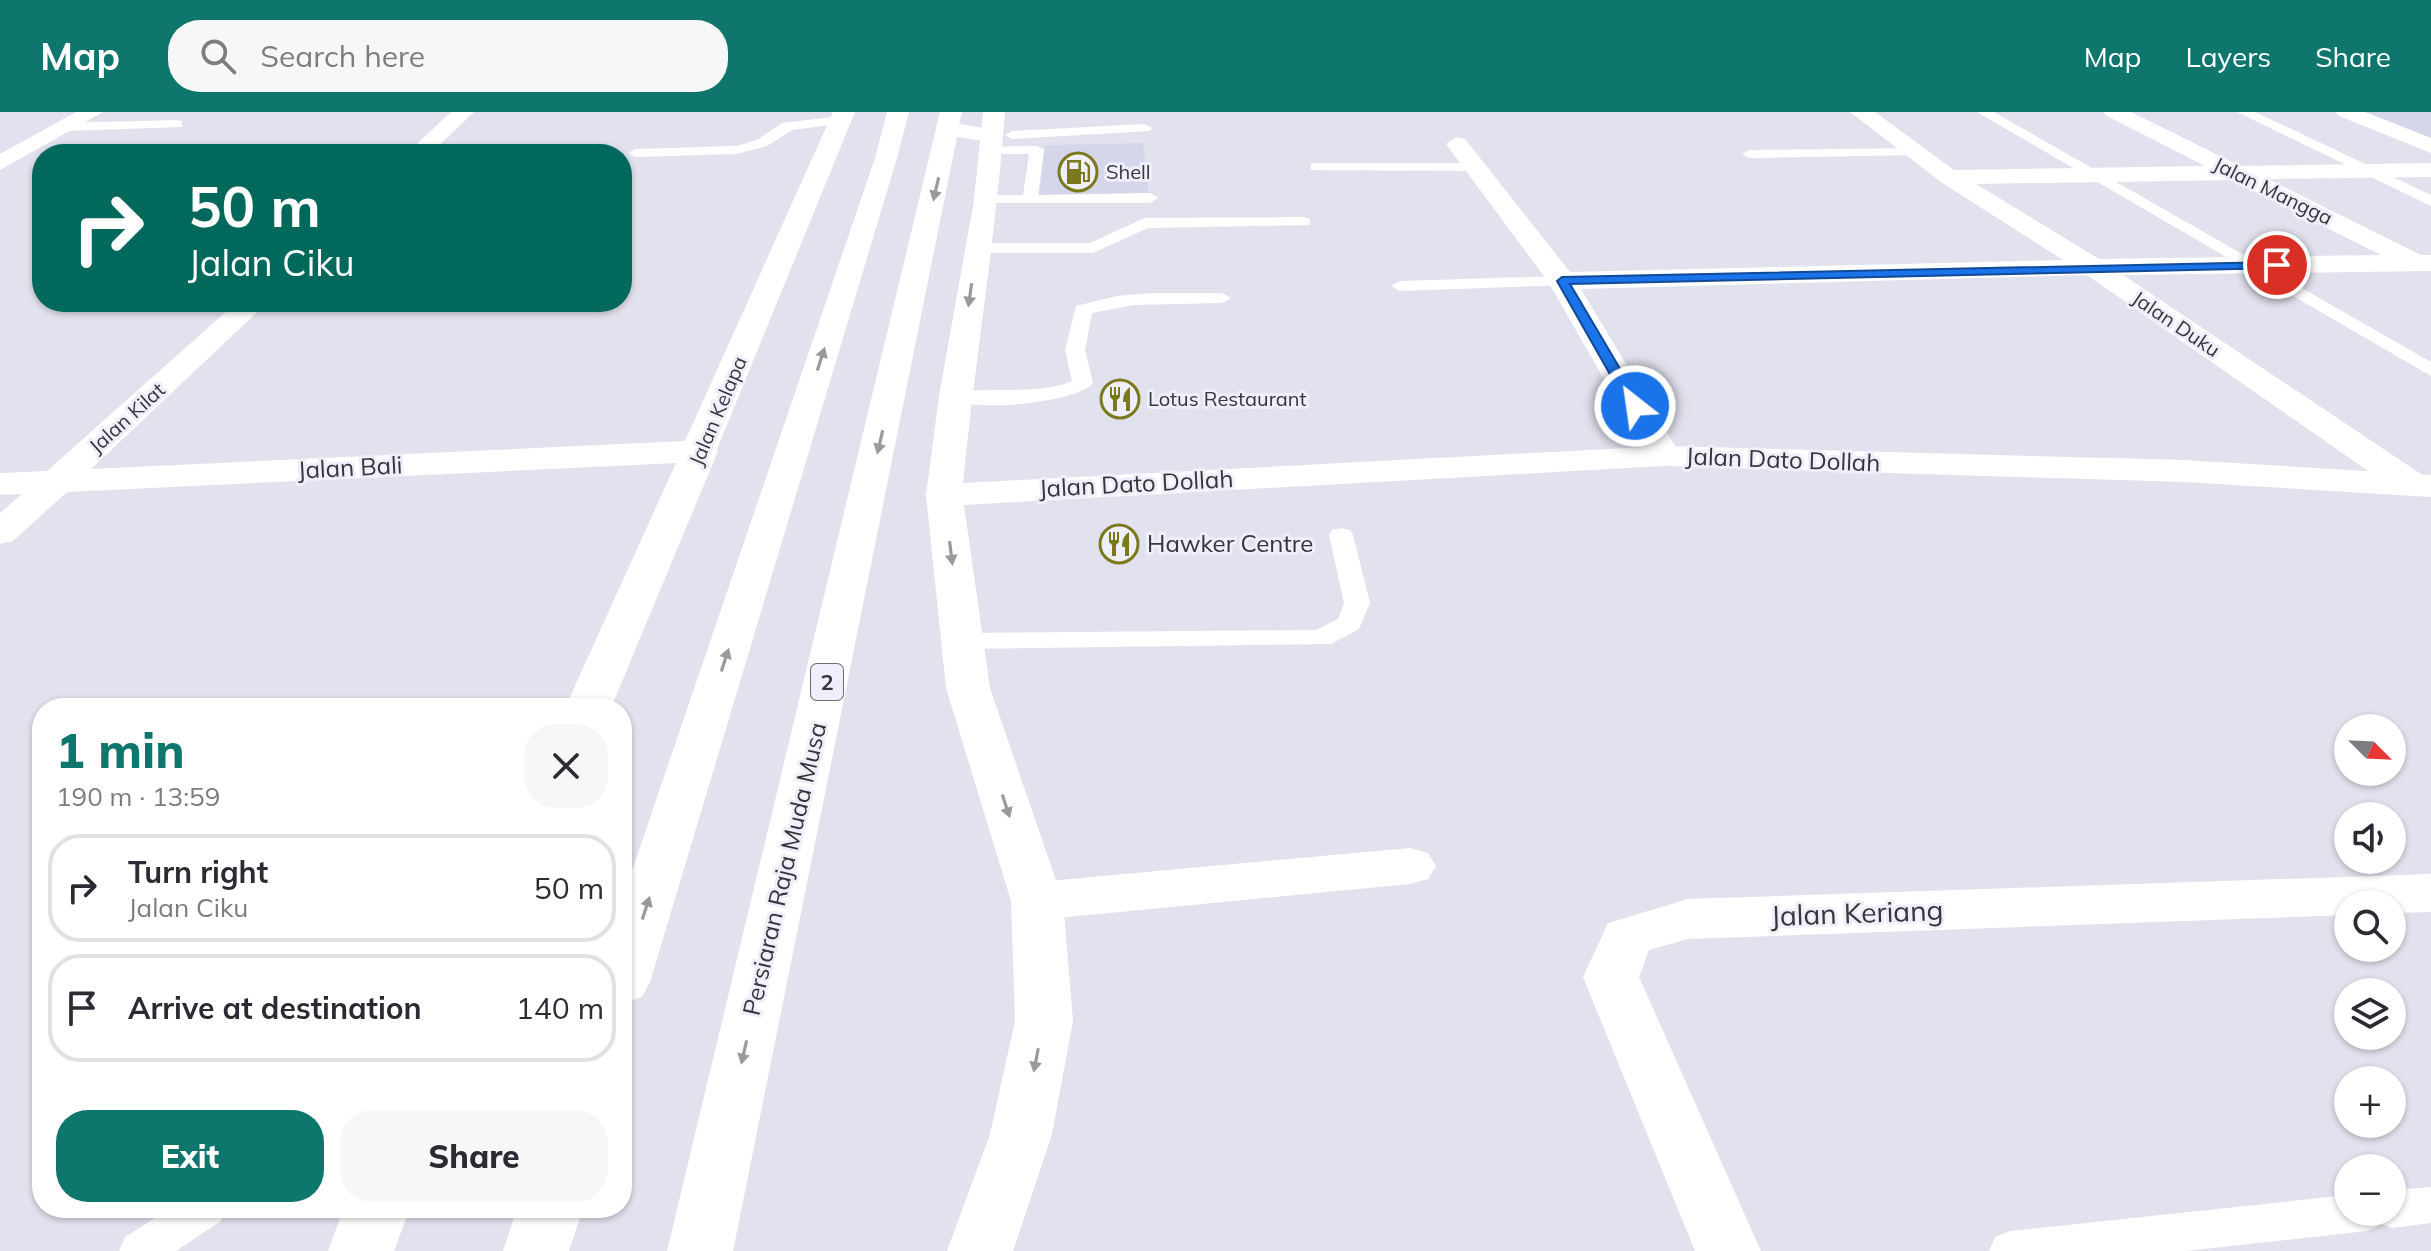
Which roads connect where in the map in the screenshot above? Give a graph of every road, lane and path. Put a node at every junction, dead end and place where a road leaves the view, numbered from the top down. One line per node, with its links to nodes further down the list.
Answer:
1 (92, 112): 12 (main road)
2 (463, 112): 17 (main road)
3 (898, 112): 61 (main road, one-way to 3)
4 (1861, 112): 22 (main road, Jalan Duku)
5 (1984, 112): 31 (lane)
6 (2114, 112): 30 (main road, Jalan Mangga)
7 (2244, 112): 28 (lane)
8 (2346, 112): 20 (main road)
9 (843, 116): 23 (lane); 48 (main road, Jalan Kelapa)
10 (949, 121): 14 (main road); 71 (main road, Persiaran Raja Muda Musa / 2, one-way to 71)
11 (177, 124): 12 (lane)
12 (65, 127): 16 (main road)
13 (1145, 128): 14 (lane)
14 (992, 132): 21 (lane); 34 (main road)
15 (1127, 141): 21 (lane)
16 (34, 144)
17 (428, 144)
18 (1457, 144): 27 (main road)
19 (32, 145): 25 (main road)
20 (2431, 146)
21 (1037, 150): 35 (lane)
22 (1913, 152): 24 (lane); 32 (main road, Jalan Duku)
23 (635, 153)
24 (1749, 154)
25 (0, 163)
26 (1316, 167): 27 (lane)
27 (1474, 167): 42 (main road)
28 (2364, 170): 29 (main road); 30 (main road); 36 (lane)
29 (2431, 170)
30 (2233, 172): 31 (main road); 39 (main road, Jalan Mangga)
31 (2087, 173): 32 (main road); 40 (lane)
32 (1949, 177): 41 (main road, Jalan Duku)
33 (1150, 198): 35 (lane)
34 (986, 200): 35 (lane); 38 (main road)
35 (1030, 200)
36 (2431, 201)
37 (1304, 222): 38 (lane)
38 (976, 248): 47 (main road, one-way to 47)
39 (2427, 265): 40 (main road)
40 (2249, 266): 41 (main road); 46 (lane)
41 (2093, 267): 42 (main road); 52 (main road, Jalan Duku)
42 (1562, 281): 43 (lane); 49 (main road)
43 (1400, 286)
44 (1222, 298): 47 (lane)
45 (243, 312): 50 (main road, Jalan Kilat)
46 (2431, 370)
47 (955, 396): 53 (main road)
48 (701, 451): 50 (main road, Jalan Bali); 57 (main road, Jalan Kelapa)
49 (1664, 456): 52 (main road, Jalan Dato Dollah); 53 (main road, Jalan Dato Dollah)
50 (57, 481): 51 (main road, Jalan Bali); 54 (main road, Jalan Kilat)
51 (0, 484)
52 (2421, 485)
53 (944, 495): 56 (main road, one-way to 56)
54 (0, 533)
55 (1341, 535): 56 (lane)
56 (962, 641): 60 (main road, one-way to 60)
57 (592, 698)
58 (1410, 866): 60 (main road)
59 (2431, 893): 73 (main road, Jalan Keriang)
60 (1037, 901): 72 (main road, one-way to 72)
61 (632, 951)
62 (2431, 1205): 63 (lane)
63 (2406, 1208)
64 (2334, 1216): 74 (lane)
65 (191, 1218): 68 (lane)
66 (373, 1218): 69 (main road)
67 (547, 1218): 70 (main road)
68 (140, 1251)
69 (361, 1251)
70 (536, 1251)
71 (700, 1251)
72 (980, 1251)
73 (1728, 1251)
74 (2010, 1251)

